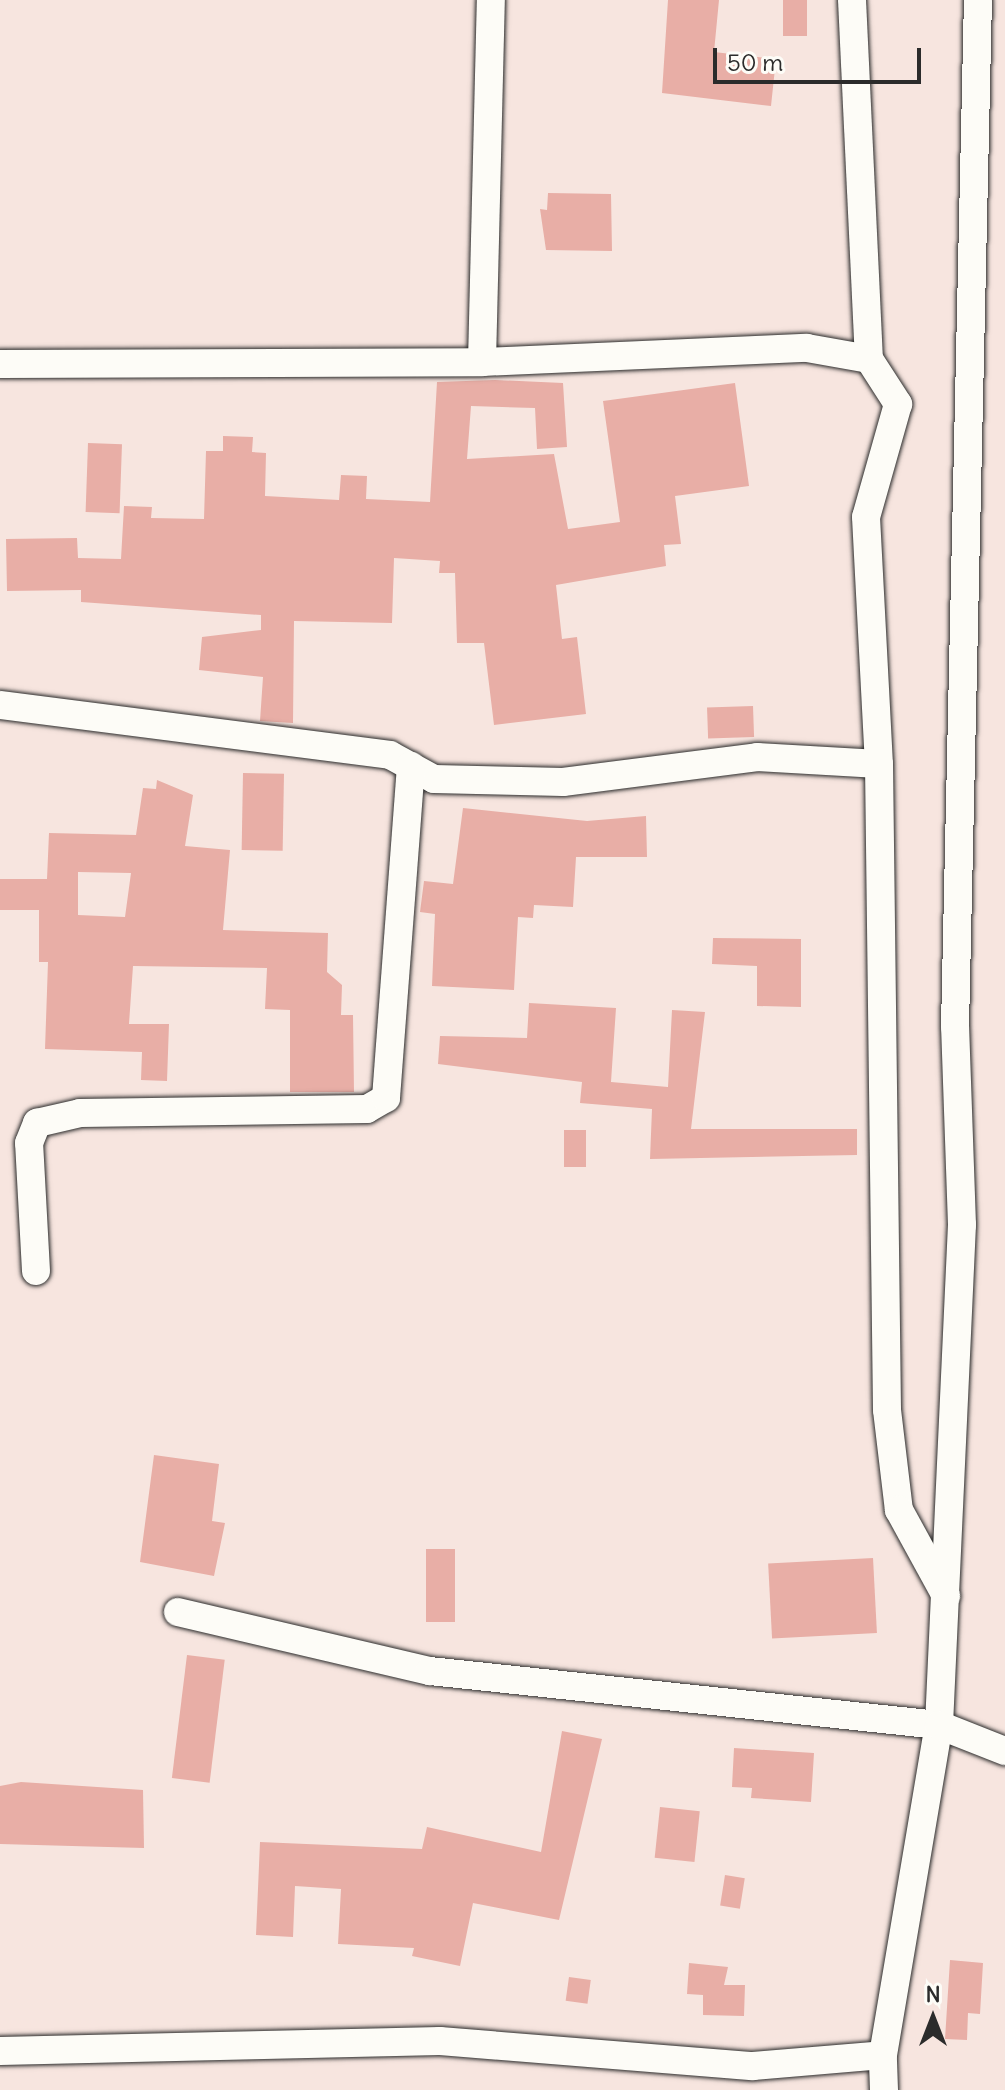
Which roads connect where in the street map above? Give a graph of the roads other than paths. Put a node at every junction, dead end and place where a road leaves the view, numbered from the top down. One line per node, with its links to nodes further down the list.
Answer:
1 (491, 0): 5 (street)
2 (852, 0): 4 (street)
3 (978, 0): 11 (street)
4 (869, 359): 5 (street); 8 (street)
5 (482, 362): 6 (street)
6 (0, 364)
7 (0, 705): 9 (street)
8 (879, 764): 9 (street); 11 (street)
9 (411, 766): 10 (street)
10 (36, 1271)
11 (946, 1597): 13 (street)
12 (178, 1612): 13 (street)
13 (939, 1725): 14 (street); 16 (street)
14 (1005, 1751)
15 (0, 2051): 16 (street)
16 (883, 2055): 17 (street)
17 (884, 2090)

